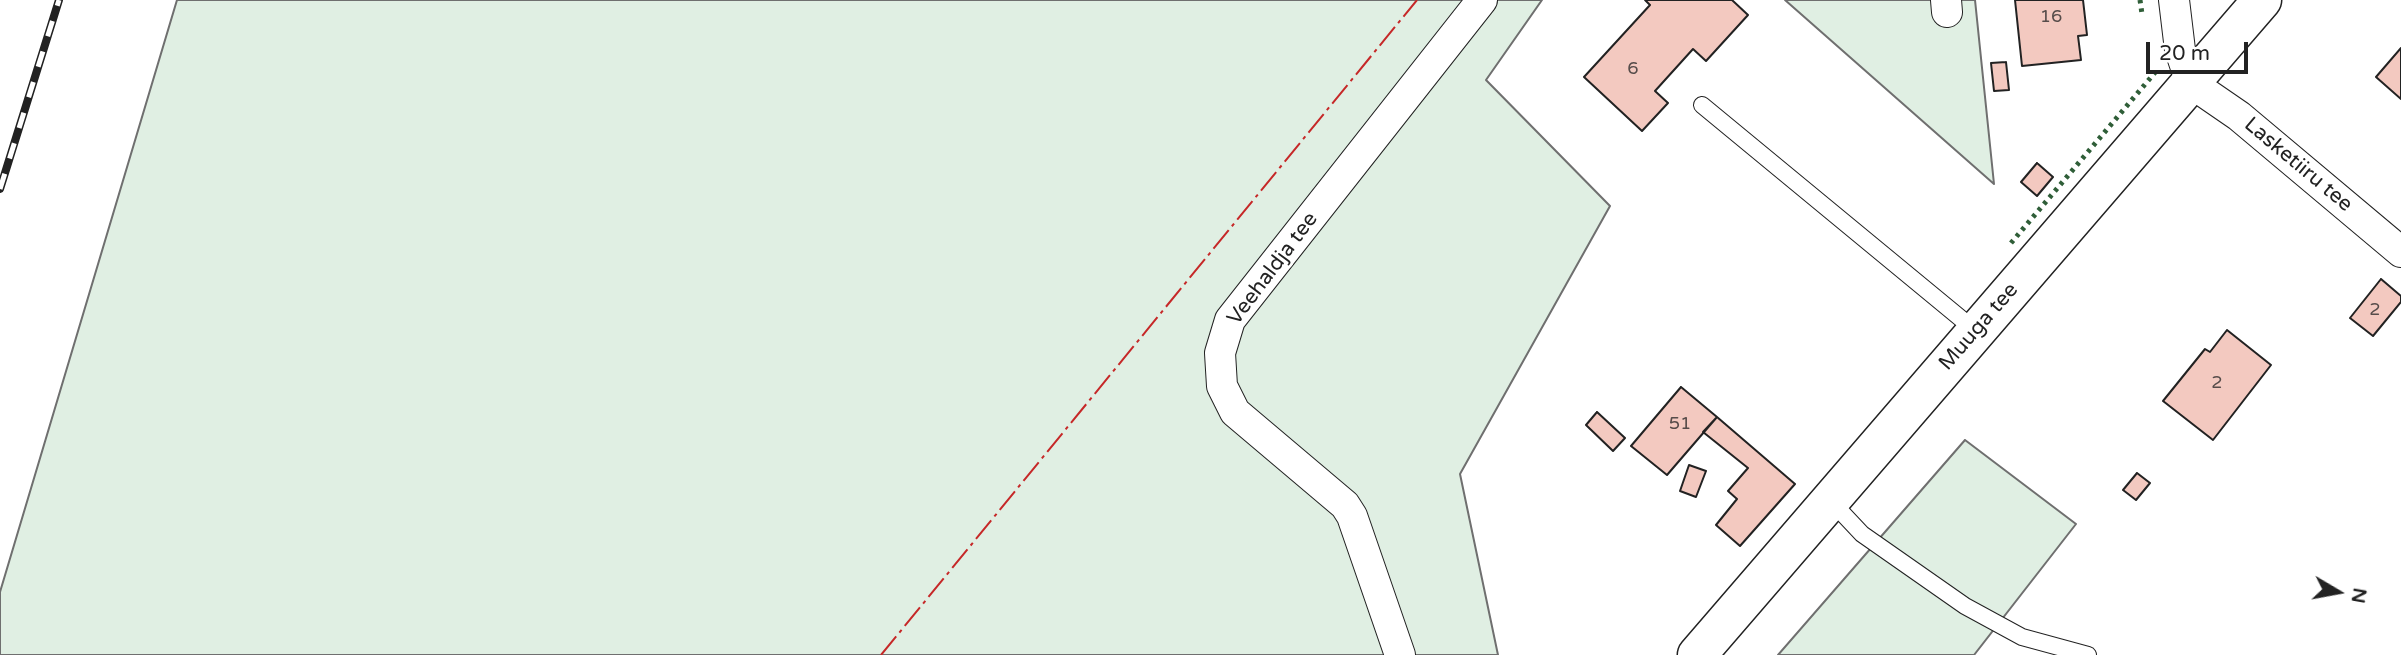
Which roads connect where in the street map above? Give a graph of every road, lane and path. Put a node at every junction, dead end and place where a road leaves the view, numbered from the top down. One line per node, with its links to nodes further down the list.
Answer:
1 (1482, 0): 9 (street, Veehaldja tee)
2 (2175, 0): 4 (street)
3 (2262, 0): 4 (street, Muuga tee)
4 (2191, 83): 6 (street, Lasketiiru tee); 7 (street, Muuga tee)
5 (1702, 105): 7 (lane)
6 (2401, 252)
7 (1976, 331): 8 (street, Muuga tee)
8 (1830, 500): 10 (street, Muuga tee); 11 (lane)
9 (1400, 655)
10 (1697, 655)
11 (2088, 655)

